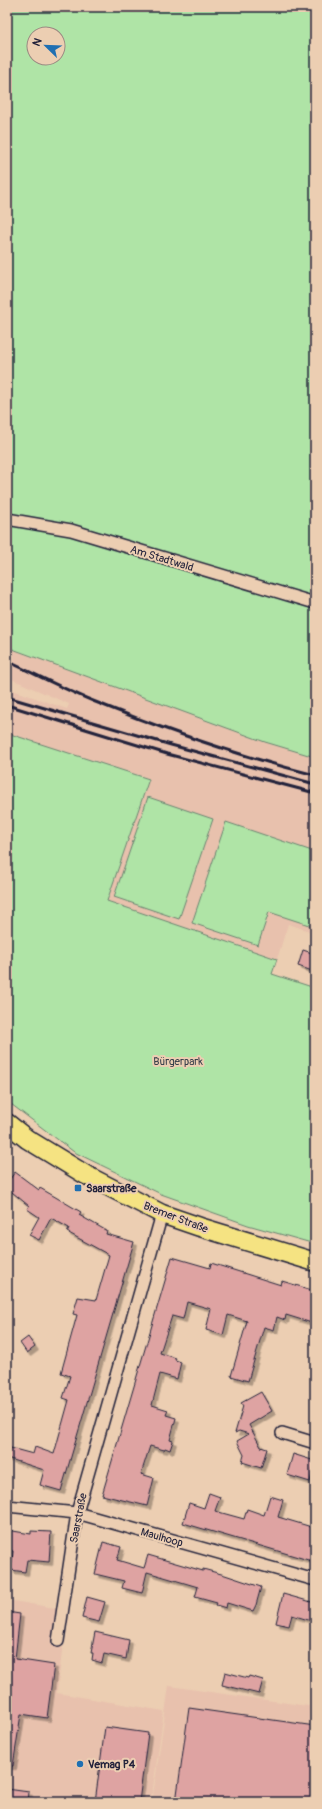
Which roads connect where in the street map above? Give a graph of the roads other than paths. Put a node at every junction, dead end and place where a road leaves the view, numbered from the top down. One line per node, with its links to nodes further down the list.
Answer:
1 (7, 519): 2 (street, Am Stadtwald)
2 (315, 603)
3 (7, 1124): 4 (main road, Bremer Straße)
4 (162, 1214): 5 (main road, Bremer Straße); 9 (street, Saarstraße)
5 (315, 1262)
6 (282, 1433): 7 (street)
7 (315, 1444)
8 (7, 1506): 9 (street, Maulhoop)
9 (77, 1513): 10 (street, Maulhoop); 11 (street, Saarstraße)
10 (315, 1580)
11 (58, 1641)

